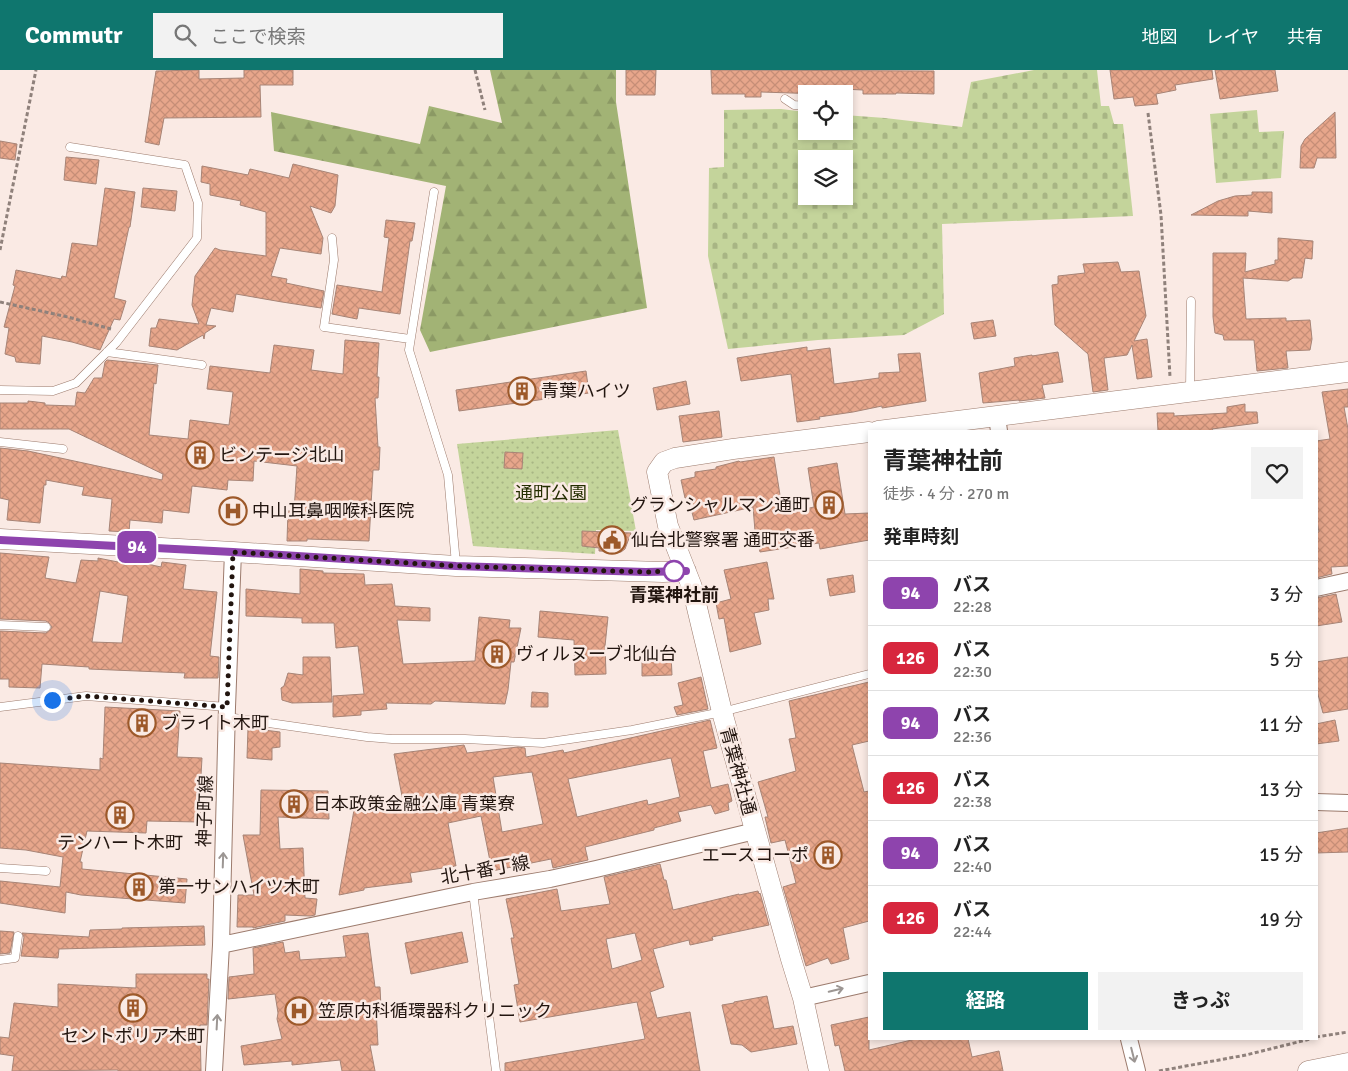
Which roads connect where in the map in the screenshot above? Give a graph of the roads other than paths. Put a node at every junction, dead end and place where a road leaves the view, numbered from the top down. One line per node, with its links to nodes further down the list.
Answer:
1 (785, 99): 2 (lane)
2 (798, 105)
3 (70, 147): 8 (lane)
4 (434, 192): 7 (lane)
5 (332, 238): 7 (lane)
6 (1190, 302): 12 (lane)
7 (410, 339): 20 (lane)
8 (107, 352): 9 (lane); 11 (lane)
9 (202, 364)
10 (1348, 372): 12 (street)
11 (0, 390)
12 (1180, 393): 13 (street)
13 (998, 424): 14 (street)
14 (895, 430)
15 (868, 432): 21 (street, 青葉神社通)
16 (0, 442): 17 (lane)
17 (63, 449)
18 (0, 540): 19 (street)
19 (233, 552): 20 (street); 28 (street, 神子町線)
20 (456, 566): 21 (street)
21 (686, 571): 29 (street, 青葉神社通)
22 (1348, 581): 23 (street)
23 (1318, 588)
24 (0, 625): 25 (lane)
25 (46, 627)
26 (868, 674): 29 (lane)
27 (0, 707): 28 (lane)
28 (227, 712): 29 (lane); 37 (street, 神子町線, one-way to 28)
29 (722, 712): 32 (street, 青葉神社通)
30 (1318, 802): 31 (street)
31 (1348, 804)
32 (755, 831): 35 (street, 北十番丁線); 40 (street, 青葉神社通)
33 (0, 868): 34 (lane)
34 (46, 871)
35 (473, 892): 37 (street, 北十番丁線); 44 (lane)
36 (18, 936): 38 (lane)
37 (221, 945): 43 (street, 神子町線, one-way to 37)
38 (0, 960)
39 (868, 983): 40 (street, one-way to 39)
40 (803, 998): 45 (street, 青葉神社通)
41 (1129, 1040): 46 (street, one-way to 46)
42 (1348, 1064): 47 (street)
43 (214, 1071)
44 (496, 1071)
45 (819, 1071)
46 (1137, 1071)
47 (1308, 1071)

